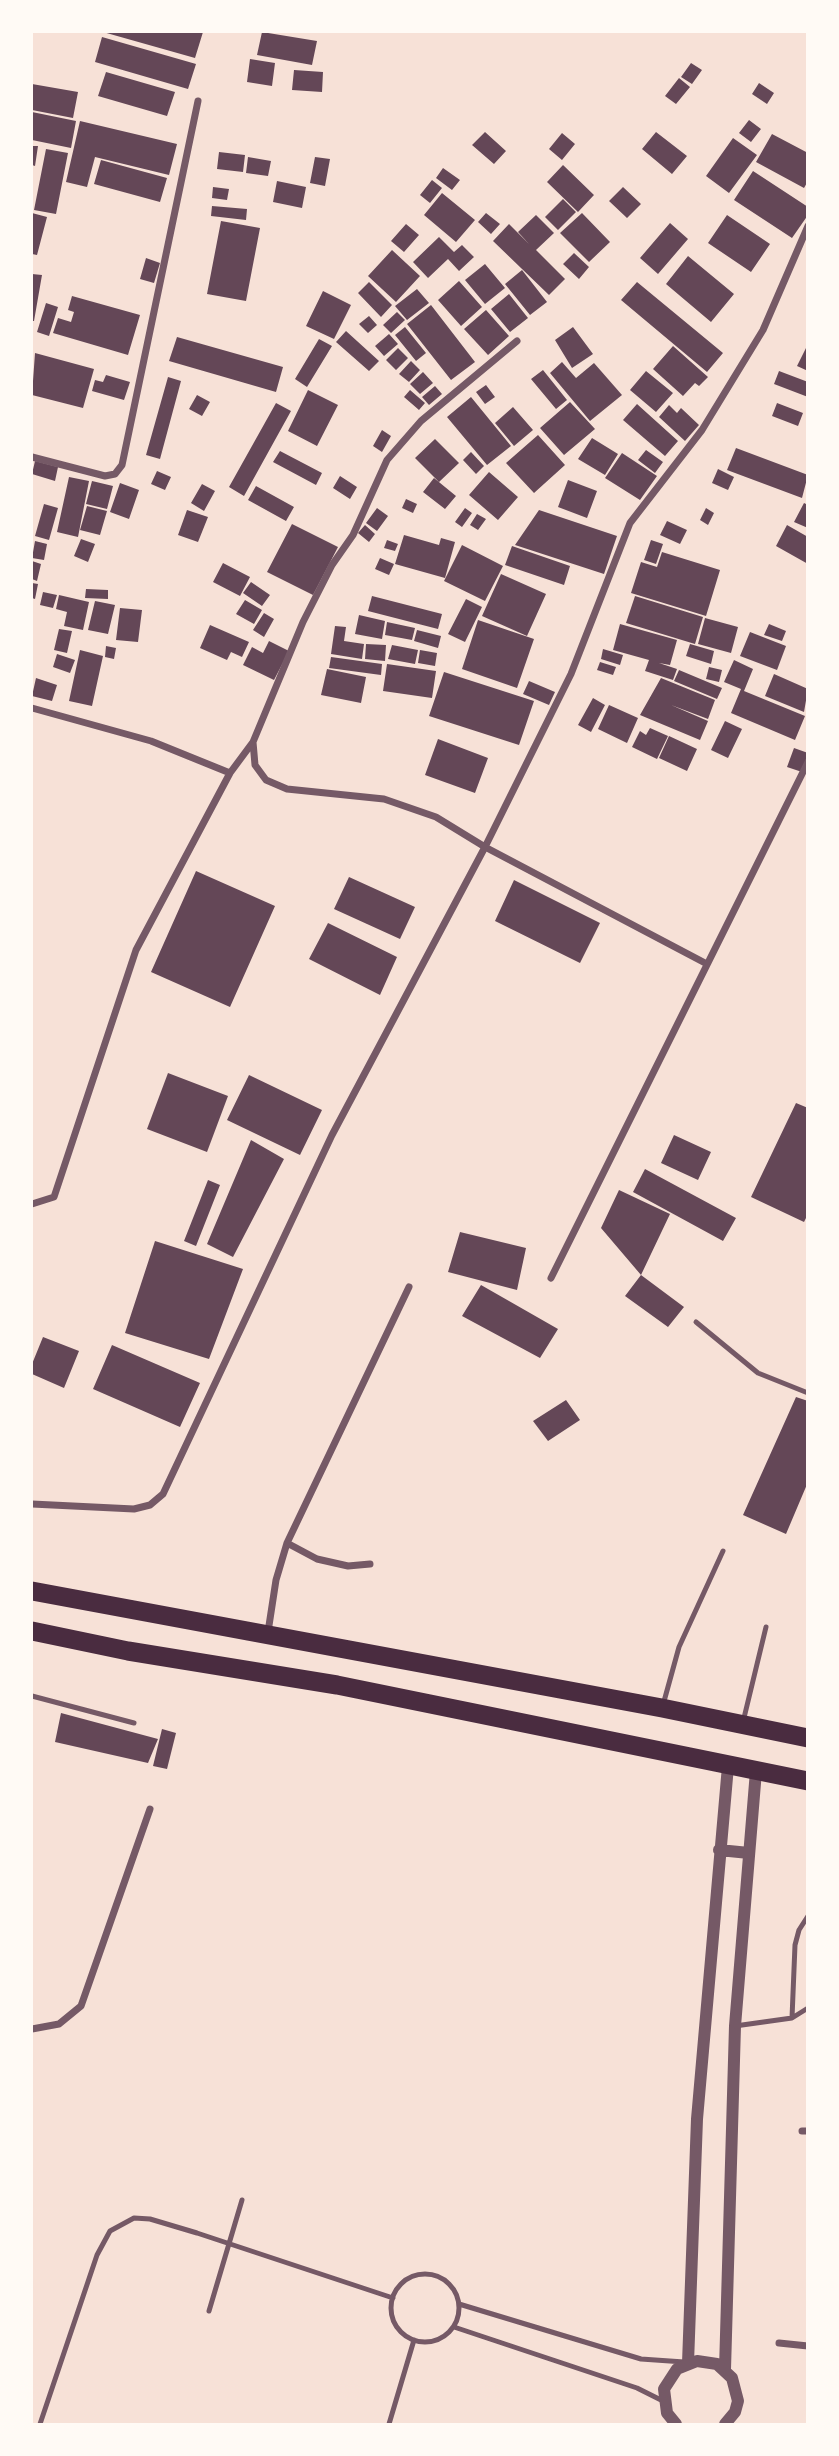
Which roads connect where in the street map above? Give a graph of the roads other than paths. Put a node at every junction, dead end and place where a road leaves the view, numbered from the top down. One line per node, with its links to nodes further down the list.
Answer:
1 (198, 101): 4 (street)
2 (807, 226): 9 (street)
3 (517, 341): 6 (street)
4 (32, 457)
5 (32, 708): 8 (street)
6 (253, 742): 8 (street); 9 (street)
7 (807, 762): 10 (street)
8 (230, 773): 11 (street)
9 (485, 847): 10 (street); 16 (street)
10 (707, 964): 12 (street)
11 (32, 1204)
12 (551, 1278)
13 (410, 1287): 17 (street)
14 (696, 1322): 15 (lane)
15 (807, 1393)
16 (32, 1504)
17 (287, 1543): 19 (street); 23 (street)
18 (723, 1551): 25 (lane)
19 (370, 1564)
20 (32, 1591): 23 (highway)
21 (766, 1627): 27 (lane)
22 (32, 1631): 29 (highway)
23 (268, 1636): 25 (highway)
24 (32, 1696): 26 (lane)
25 (662, 1708): 27 (highway)
26 (134, 1723)
27 (743, 1725): 28 (highway)
28 (807, 1738)
29 (728, 1766): 30 (highway); 33 (street)
30 (756, 1771): 31 (highway); 34 (street)
31 (807, 1781)
32 (150, 1809): 39 (street)
33 (719, 1850): 34 (street); 49 (street)
34 (748, 1853): 38 (street)
35 (807, 1916): 37 (lane)
36 (807, 2008): 37 (lane)
37 (792, 2018): 38 (lane)
38 (735, 2026): 50 (street)
39 (32, 2029)
40 (242, 2200): 41 (lane)
41 (229, 2244): 42 (lane); 44 (lane); 52 (lane)
42 (393, 2298): 43 (lane); 46 (lane)
43 (459, 2304): 45 (lane); 49 (lane)
44 (209, 2311)
45 (454, 2327): 46 (lane); 51 (lane)
46 (414, 2340): 53 (lane)
47 (779, 2343): 48 (street)
48 (807, 2346)
49 (688, 2362): 50 (street); 51 (street)
50 (725, 2369): 55 (street)
51 (663, 2401): 54 (street)
52 (40, 2424)
53 (389, 2424)
54 (676, 2424)
55 (725, 2424)

